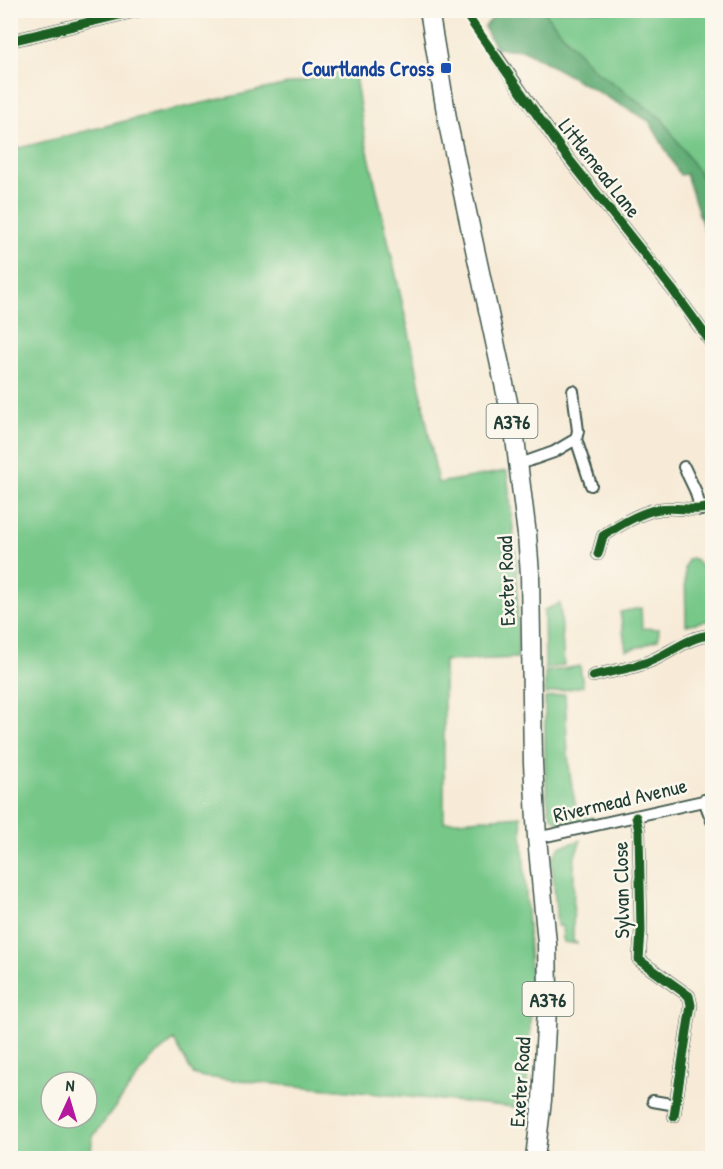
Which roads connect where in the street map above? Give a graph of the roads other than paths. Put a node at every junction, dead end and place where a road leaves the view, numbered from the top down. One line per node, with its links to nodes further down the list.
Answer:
1 (140, 10): 3 (street)
2 (429, 10): 8 (highway, Exeter Road / A376)
3 (10, 41)
4 (495, 54): 5 (street, Littlemead Lane)
5 (712, 344)
6 (573, 391): 7 (street)
7 (576, 439): 8 (street); 10 (street)
8 (520, 464): 19 (highway, Exeter Road / A376)
9 (684, 467): 12 (street)
10 (591, 485)
11 (712, 506): 12 (street)
12 (701, 510): 13 (street)
13 (598, 554)
14 (712, 635): 15 (street)
15 (593, 675)
16 (708, 799): 17 (street, Rivermead Avenue); 18 (street)
17 (636, 817): 19 (street, Rivermead Avenue); 20 (street, Sylvan Close)
18 (712, 821)
19 (537, 838): 21 (highway, Exeter Road / A376)
20 (653, 1101)
21 (535, 1158)

